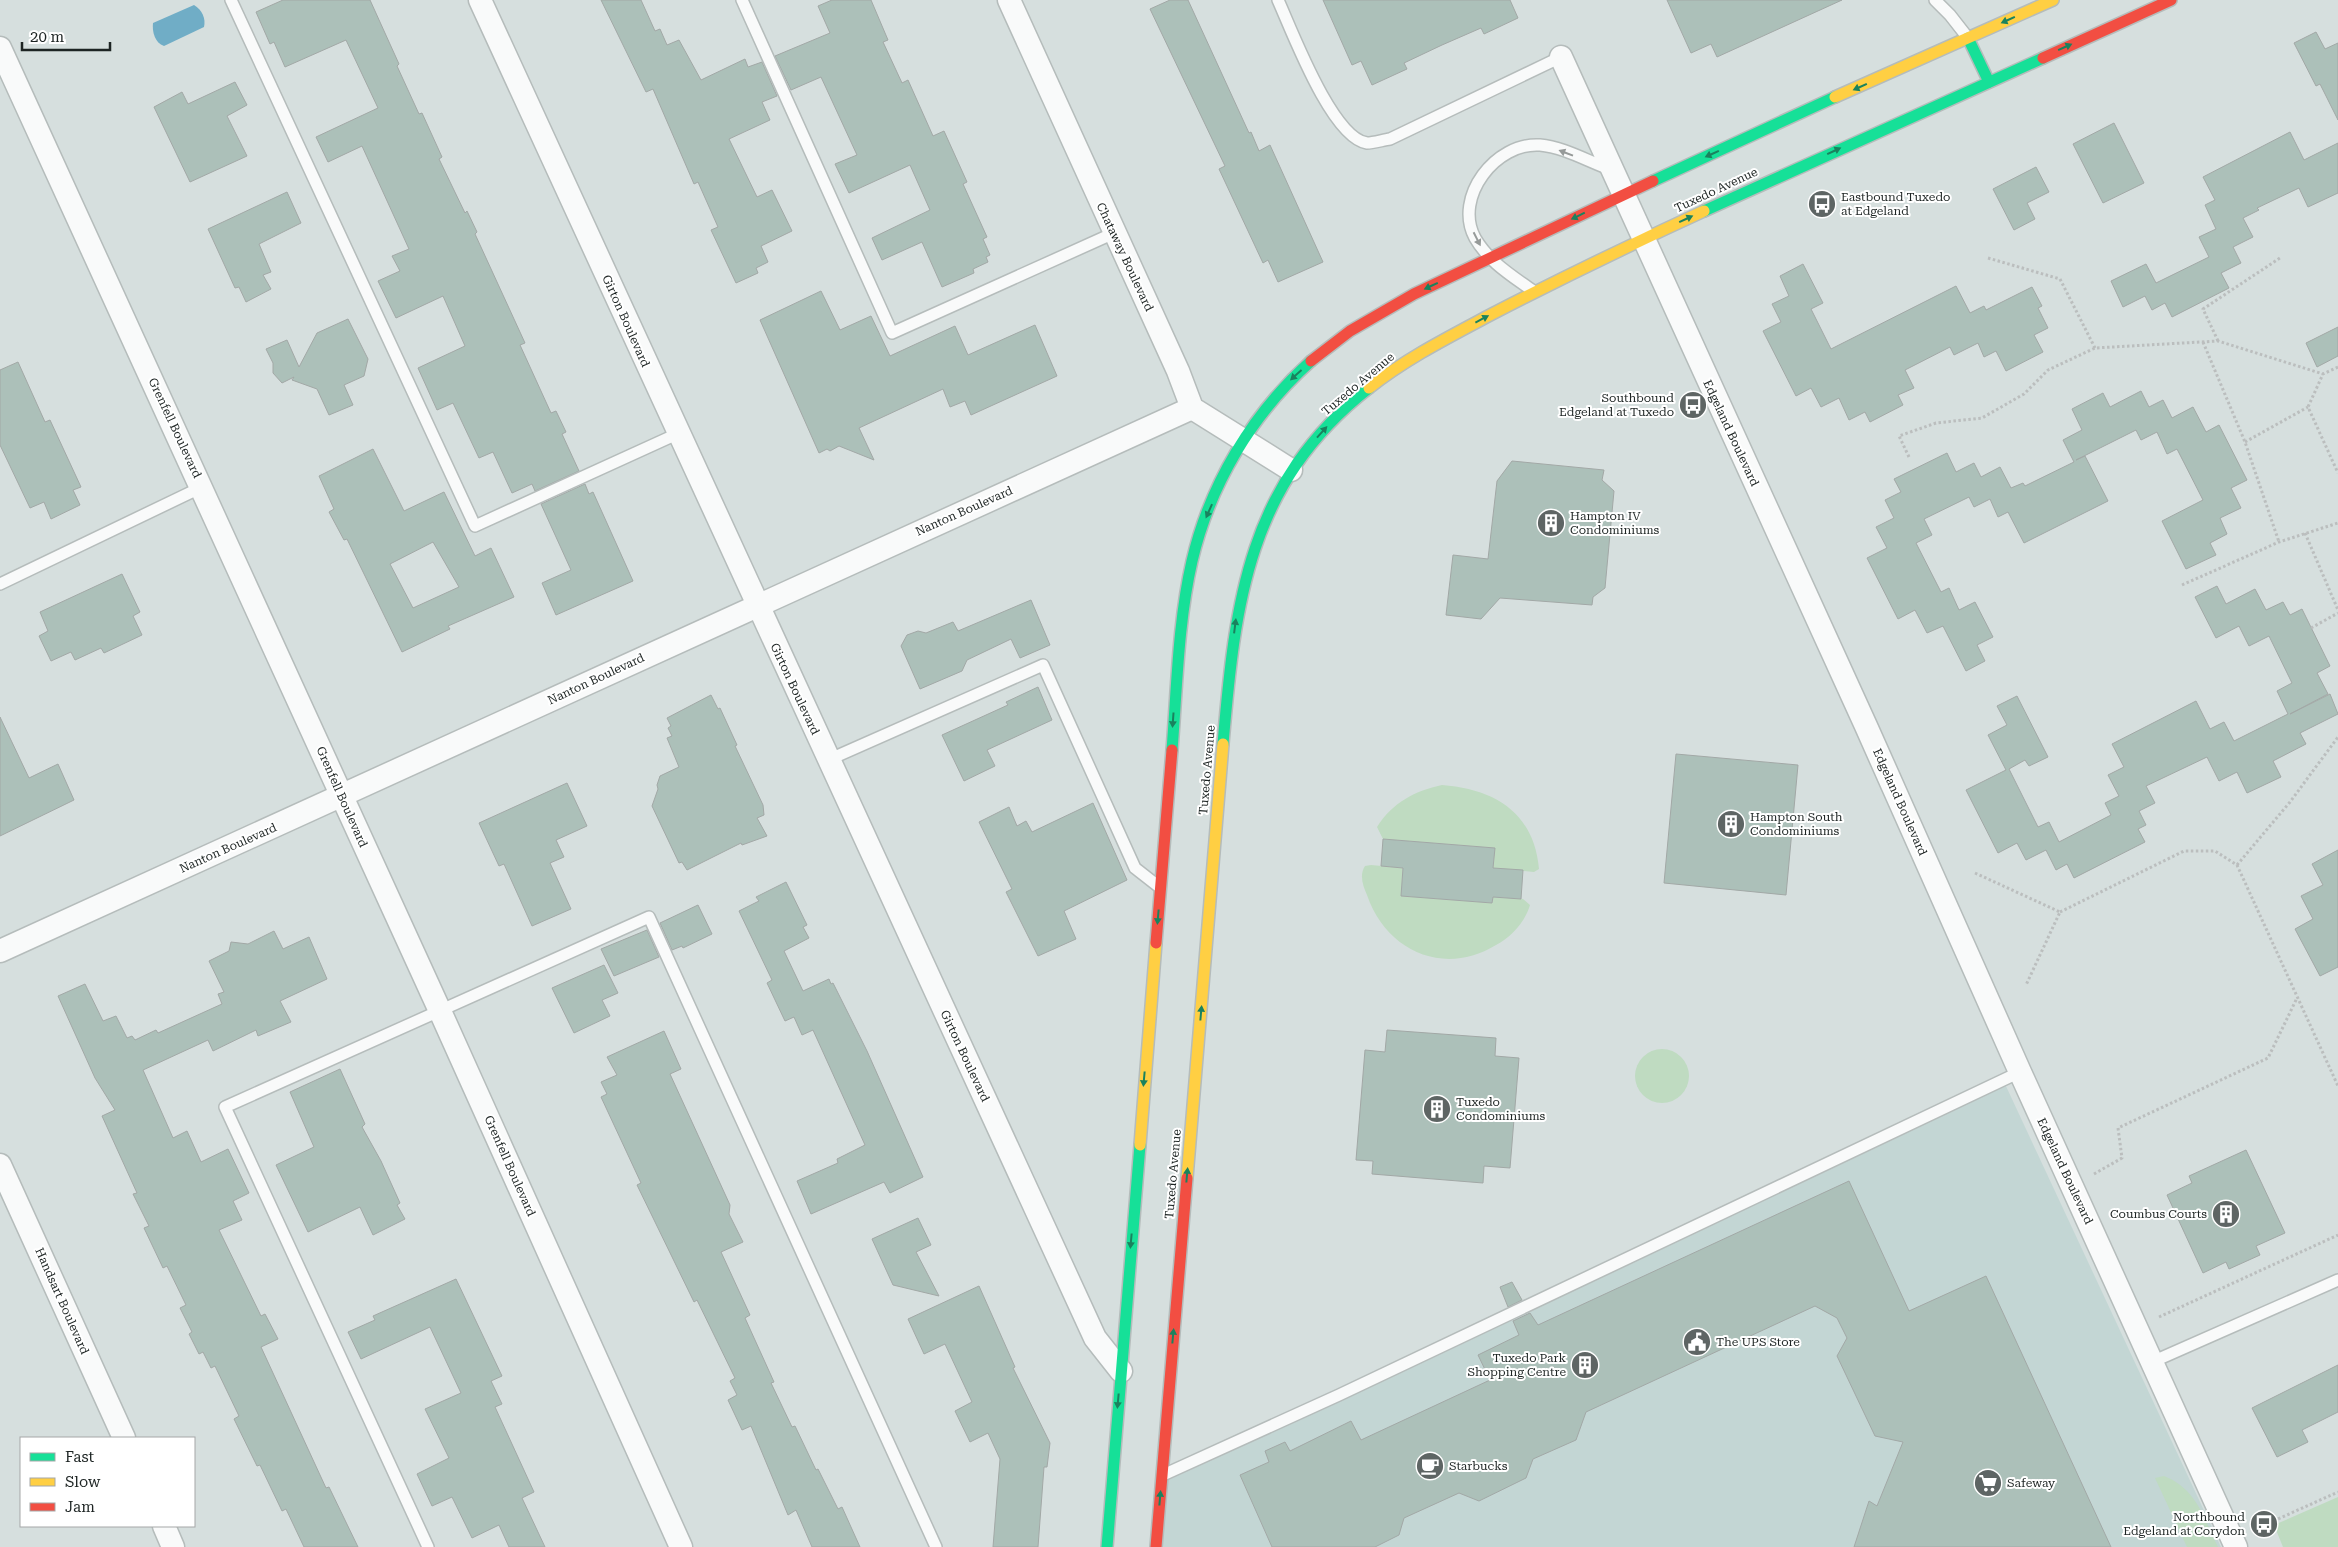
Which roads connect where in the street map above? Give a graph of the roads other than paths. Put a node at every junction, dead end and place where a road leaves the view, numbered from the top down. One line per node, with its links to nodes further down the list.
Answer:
1 (231, 0): 20 (lane)
2 (480, 0): 20 (street, Girton Boulevard)
3 (742, 0): 15 (lane)
4 (1009, 0): 15 (street, Chataway Boulevard)
5 (1278, 0): 11 (lane)
6 (1935, 0): 9 (lane)
7 (2053, 0): 9 (main road, one-way to 9)
8 (2171, 0): 12 (main road, Tuxedo Avenue, one-way to 8)
9 (1968, 38): 12 (main road); 14 (main road, one-way to 14)
10 (0, 48): 23 (street, Grenfell Boulevard)
11 (1561, 57): 13 (street, Edgeland Boulevard)
12 (1989, 82): 16 (main road, Tuxedo Avenue, one-way to 12)
13 (1612, 170): 14 (street, Edgeland Boulevard); 17 (lane, one-way to 17)
14 (1622, 195): 16 (street, Edgeland Boulevard); 17 (main road, one-way to 17)
15 (1114, 234): 19 (street, Chataway Boulevard)
16 (1642, 239): 18 (main road, Tuxedo Avenue); 31 (street, Edgeland Boulevard)
17 (1488, 258): 18 (lane); 21 (main road, one-way to 21)
18 (1533, 291): 22 (main road, Tuxedo Avenue, one-way to 18)
19 (1192, 408): 21 (street); 25 (street, Nanton Boulevard)
20 (678, 434): 25 (street, Girton Boulevard)
21 (1244, 440): 22 (street); 28 (main road, one-way to 28)
22 (1291, 470): 37 (main road, Tuxedo Avenue, one-way to 22)
23 (202, 487): 24 (lane); 27 (street, Grenfell Boulevard)
24 (0, 584)
25 (756, 605): 26 (street, Girton Boulevard); 27 (street, Nanton Boulevard)
26 (828, 760): 28 (lane); 35 (street, Girton Boulevard)
27 (342, 796): 29 (street, Nanton Boulevard); 30 (street, Grenfell Boulevard)
28 (1160, 887): 35 (main road, one-way to 35)
29 (0, 951)
30 (440, 1011): 40 (lane); 41 (street, Grenfell Boulevard); 42 (lane)
31 (2020, 1072): 34 (street, Edgeland Boulevard); 37 (lane)
32 (0, 1164): 36 (street, Handsart Boulevard)
33 (2338, 1280): 34 (lane)
34 (2152, 1362): 45 (street, Edgeland Boulevard)
35 (1121, 1371): 43 (main road, one-way to 43)
36 (124, 1437)
37 (1162, 1475): 44 (main road, Tuxedo Avenue, one-way to 37)
38 (164, 1527): 39 (street)
39 (173, 1547)
40 (428, 1547)
41 (681, 1547)
42 (936, 1547)
43 (1107, 1547)
44 (1156, 1547)
45 (2236, 1547)

